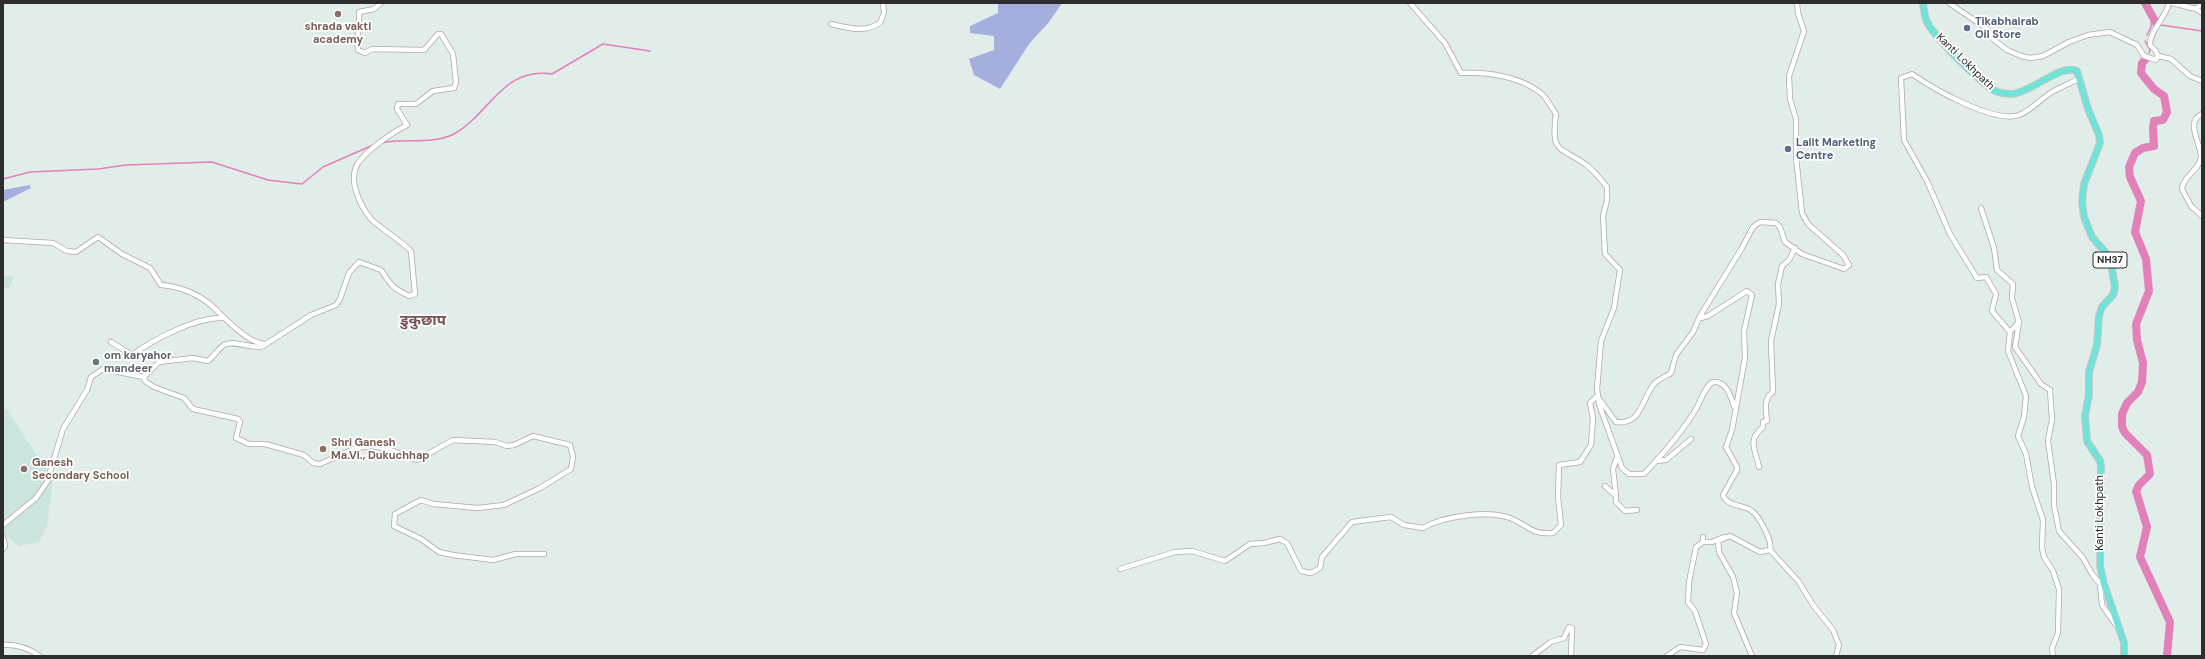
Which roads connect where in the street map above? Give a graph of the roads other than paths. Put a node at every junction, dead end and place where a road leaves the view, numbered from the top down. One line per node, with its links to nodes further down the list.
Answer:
1 (381, 3): 25 (street)
2 (883, 3): 11 (street)
3 (1410, 3): 27 (street)
4 (1797, 3): 19 (street)
5 (1923, 3): 13 (main road, Kanti Lokhpath)
6 (1949, 3): 12 (street)
7 (2170, 3): 9 (street); 12 (street)
8 (2202, 3): 9 (street)
9 (2196, 9): 10 (street)
10 (2202, 13)
11 (832, 24)
12 (2158, 56): 14 (street)
13 (2080, 78): 23 (street); 43 (main road, Kanti Lokhpath / NH37)
14 (2202, 82)
15 (2202, 114): 17 (street)
16 (1981, 208): 22 (street)
17 (2202, 216)
18 (3, 240): 21 (street)
19 (1795, 248): 20 (street); 32 (street)
20 (1700, 316): 27 (street); 28 (street)
21 (223, 318): 24 (street); 25 (street)
22 (2020, 322): 23 (street); 43 (street)
23 (2010, 332): 51 (street)
24 (111, 342)
25 (265, 344): 26 (street)
26 (144, 377): 36 (street); 41 (street)
27 (1597, 396): 30 (street); 42 (street)
28 (1735, 408): 31 (street); 40 (street)
29 (1691, 440): 31 (street)
30 (1617, 457): 31 (street); 34 (street)
31 (1658, 461)
32 (1759, 467)
33 (1605, 486): 34 (street)
34 (1616, 496): 35 (street)
35 (1637, 510)
36 (3, 526)
37 (1730, 536): 40 (street); 48 (street); 49 (street)
38 (3, 537): 39 (street)
39 (3, 549)
40 (1770, 550): 50 (street)
41 (544, 554)
42 (1120, 569)
43 (2119, 630): 52 (main road, Kanti Lokhpath / NH37)
44 (3, 645): 45 (street)
45 (40, 656)
46 (1532, 656): 47 (street)
47 (1571, 656)
48 (1667, 656)
49 (1752, 656)
50 (1836, 656)
51 (2053, 656)
52 (2124, 656)

